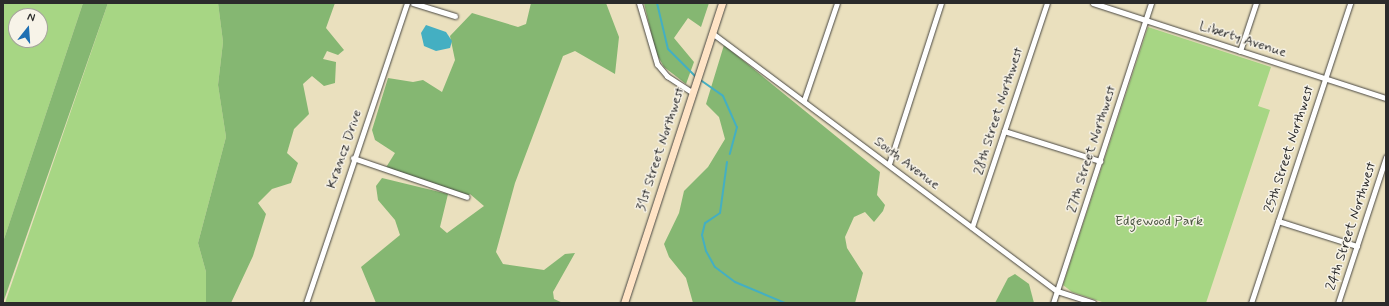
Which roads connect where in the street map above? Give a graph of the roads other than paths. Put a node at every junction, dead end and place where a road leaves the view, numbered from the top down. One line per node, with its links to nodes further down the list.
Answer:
1 (407, 3): 22 (street, Krancz Drive)
2 (413, 3): 12 (street)
3 (639, 3): 17 (street)
4 (722, 3): 14 (main road, 31st Street Northwest)
5 (837, 3): 19 (street)
6 (941, 3): 24 (street)
7 (1047, 3): 20 (street, 28th Street Northwest)
8 (1093, 3): 13 (street, Liberty Avenue)
9 (1151, 3): 13 (street, 27th Street Northwest)
10 (1256, 3): 15 (street)
11 (1350, 3): 16 (street, 25th Street Northwest)
12 (455, 16)
13 (1145, 20): 15 (street, Liberty Avenue); 23 (street, 27th Street Northwest)
14 (712, 33): 17 (main road, 31st Street Northwest); 19 (street, South Avenue)
15 (1240, 51): 16 (street, Liberty Avenue)
16 (1325, 79): 18 (street, Liberty Avenue); 26 (street, 25th Street Northwest)
17 (692, 92): 31 (main road, 31st Street Northwest)
18 (1386, 98)
19 (804, 100): 24 (street, South Avenue)
20 (1004, 131): 23 (street); 27 (street, 28th Street Northwest)
21 (1386, 157): 28 (street, 24th Street Northwest)
22 (353, 158): 25 (street); 30 (street, Krancz Drive)
23 (1100, 161): 29 (street, 27th Street Northwest)
24 (889, 164): 27 (street, South Avenue)
25 (467, 197)
26 (1278, 221): 28 (street); 34 (street, 25th Street Northwest)
27 (972, 227): 29 (street, South Avenue)
28 (1357, 246): 35 (street, 24th Street Northwest)
29 (1057, 291): 32 (street, 27th Street Northwest); 33 (street, South Avenue)
30 (306, 303)
31 (624, 303)
32 (1053, 303)
33 (1093, 303)
34 (1251, 303)
35 (1338, 303)

